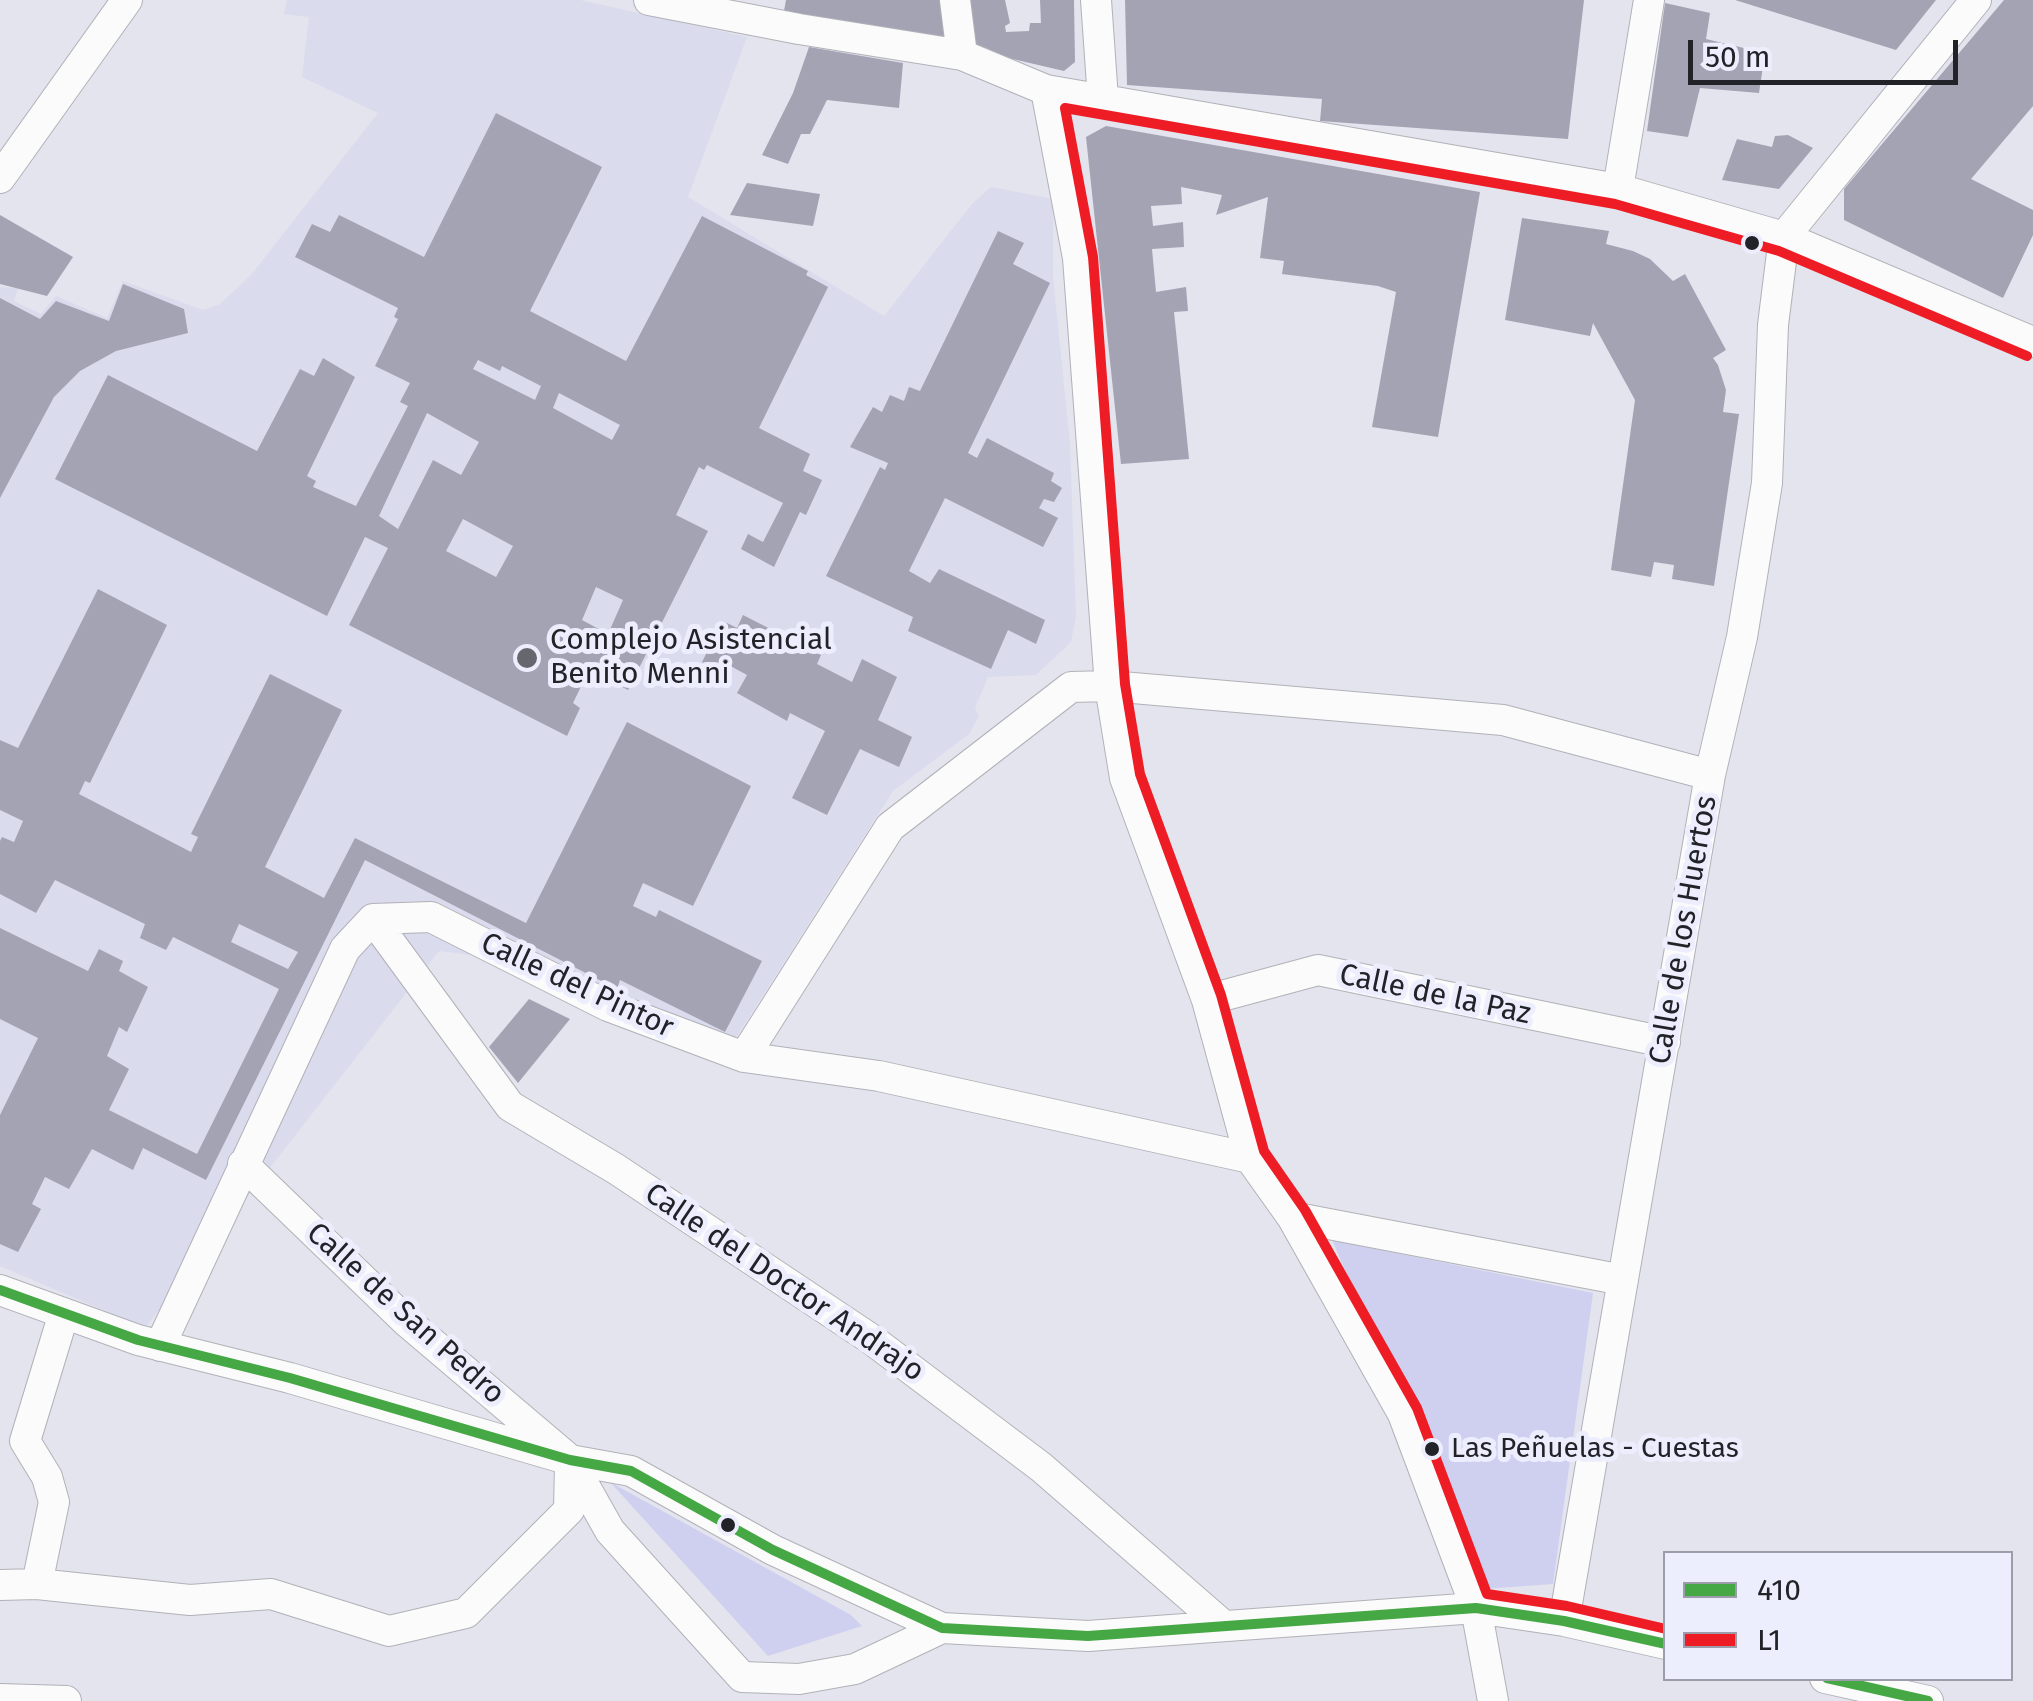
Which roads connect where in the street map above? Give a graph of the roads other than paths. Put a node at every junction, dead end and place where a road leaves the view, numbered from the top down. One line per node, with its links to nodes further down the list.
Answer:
1 (127, 0): 10 (street)
2 (649, 0): 7 (street)
3 (955, 0): 7 (street)
4 (1096, 0): 9 (street)
5 (1649, 0): 11 (street)
6 (1976, 0): 12 (street)
7 (962, 54): 8 (street)
8 (1046, 90): 9 (street); 14 (street)
9 (1103, 99): 11 (street)
10 (0, 178)
11 (1618, 189): 12 (street)
12 (1784, 237): 13 (street); 15 (street, Calle de los Huertos)
13 (2033, 342)
14 (1110, 686): 15 (street); 17 (street); 19 (street)
15 (1710, 774): 18 (street, Calle de los Huertos)
16 (372, 919): 19 (street, Calle del Pintor); 21 (street); 32 (street, Calle del Doctor Andrajo)
17 (1207, 1000): 18 (street, Calle de la Paz); 20 (street)
18 (1665, 1042): 23 (street, Calle de los Huertos)
19 (744, 1058): 20 (street, Calle del Pintor)
20 (1250, 1158): 22 (street)
21 (244, 1164): 26 (street); 27 (street, Calle de San Pedro)
22 (1292, 1217): 23 (street); 30 (street)
23 (1624, 1280): 31 (street, Calle de los Huertos)
24 (1, 1292): 25 (street)
25 (64, 1313): 26 (street); 28 (street)
26 (160, 1346): 27 (street)
27 (570, 1460): 28 (street); 33 (street); 36 (street)
28 (38, 1584): 29 (street)
29 (0, 1585)
30 (1476, 1608): 31 (street); 32 (street); 39 (street)
31 (1564, 1621): 34 (street)
32 (1224, 1626): 33 (street)
33 (942, 1628): 36 (street)
34 (1663, 1643)
35 (1838, 1681): 40 (street)
36 (736, 1689)
37 (0, 1699): 38 (street)
38 (51, 1700)
39 (1494, 1701)
40 (1928, 1701)

